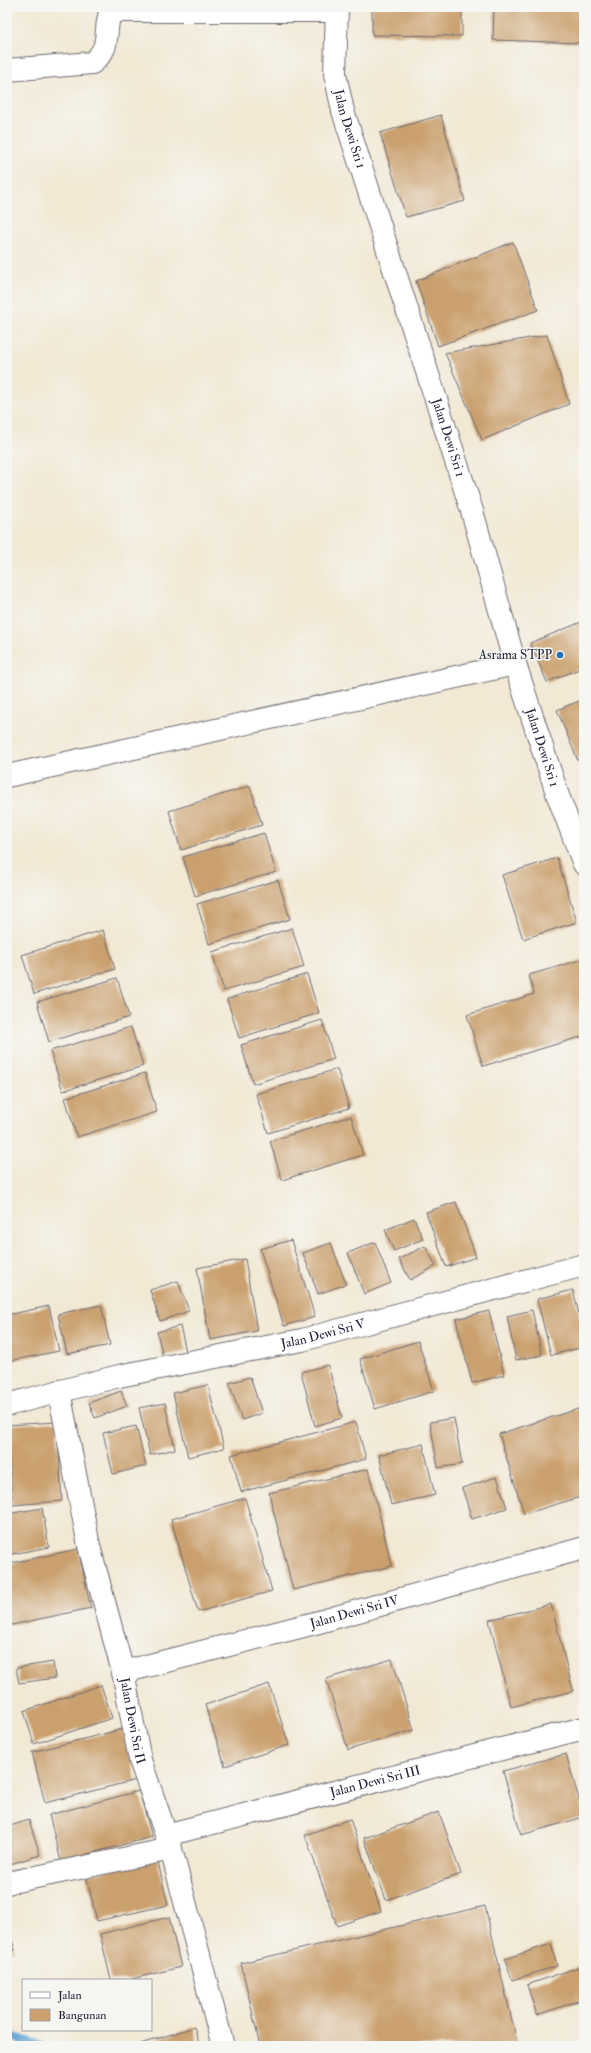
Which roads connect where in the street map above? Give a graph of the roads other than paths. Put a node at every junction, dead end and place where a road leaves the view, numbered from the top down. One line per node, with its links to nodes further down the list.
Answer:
1 (337, 9): 2 (street); 3 (street, Jalan Dewi Sri 1)
2 (7, 70)
3 (515, 664): 4 (street); 5 (street, Jalan Dewi Sri 1)
4 (7, 776)
5 (584, 864)
6 (584, 1265): 7 (street, Jalan Dewi Sri V)
7 (59, 1391): 8 (street, Jalan Dewi Sri V); 10 (street, Jalan Dewi Sri II)
8 (7, 1405)
9 (584, 1548): 10 (street, Jalan Dewi Sri IV)
10 (122, 1672): 12 (street, Jalan Dewi Sri II)
11 (584, 1728): 12 (street, Jalan Dewi Sri III)
12 (168, 1842): 13 (street, Jalan Dewi Sri III); 14 (street, Jalan Dewi Sri II)
13 (7, 1883)
14 (223, 2046)

